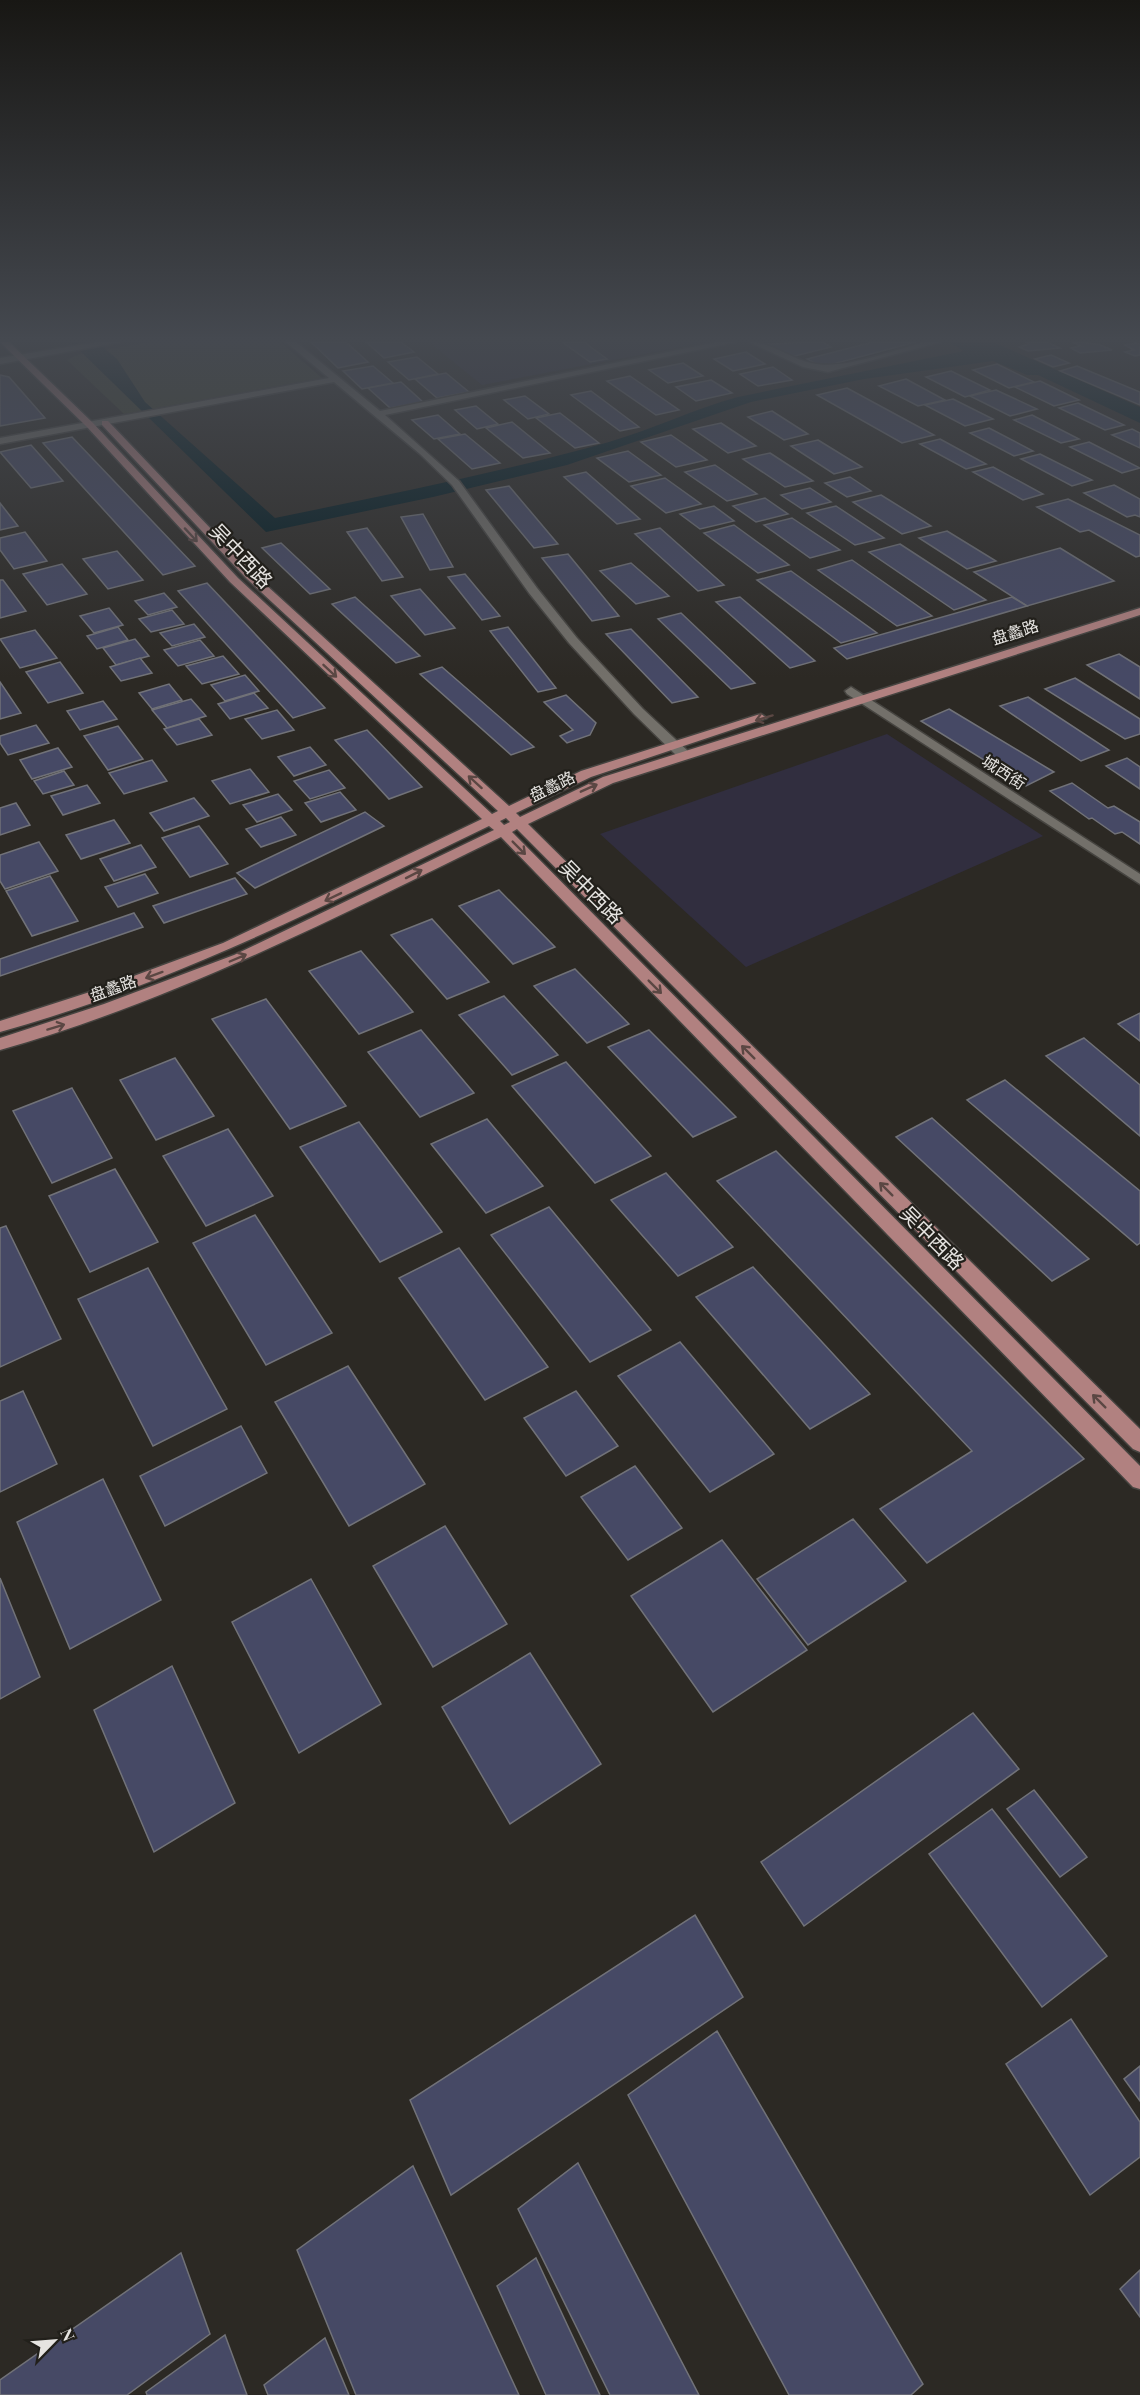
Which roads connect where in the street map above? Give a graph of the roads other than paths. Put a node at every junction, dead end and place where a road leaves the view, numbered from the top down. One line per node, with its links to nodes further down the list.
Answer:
1 (124, 454): 11 (main road, 吴中西路, one-way to 11)
2 (128, 454): 10 (main road, 吴中西路, one-way to 2)
3 (424, 454): 8 (street)
4 (1140, 599): 6 (main road, 盘蠡路)
5 (1140, 611): 7 (main road, 盘蠡路)
6 (850, 691): 7 (street, 城西街); 8 (main road, 盘蠡路, one-way to 8)
7 (862, 700): 9 (main road, 盘蠡路); 14 (street, 城西街)
8 (673, 745): 9 (street); 10 (main road, 盘蠡路)
9 (684, 755): 12 (main road, 盘蠡路, one-way to 9)
10 (506, 811): 11 (main road, 盘蠡路); 12 (main road, 吴中西路)
11 (490, 819): 13 (main road, 吴中西路); 15 (main road, 盘蠡路, one-way to 15)
12 (518, 822): 13 (main road, 盘蠡路); 17 (main road, 吴中西路, one-way to 12)
13 (502, 830): 16 (main road, 盘蠡路, one-way to 13); 18 (main road, 吴中西路, one-way to 18)
14 (1140, 880)
15 (0, 1027)
16 (0, 1044)
17 (1140, 1443)
18 (1140, 1480)

